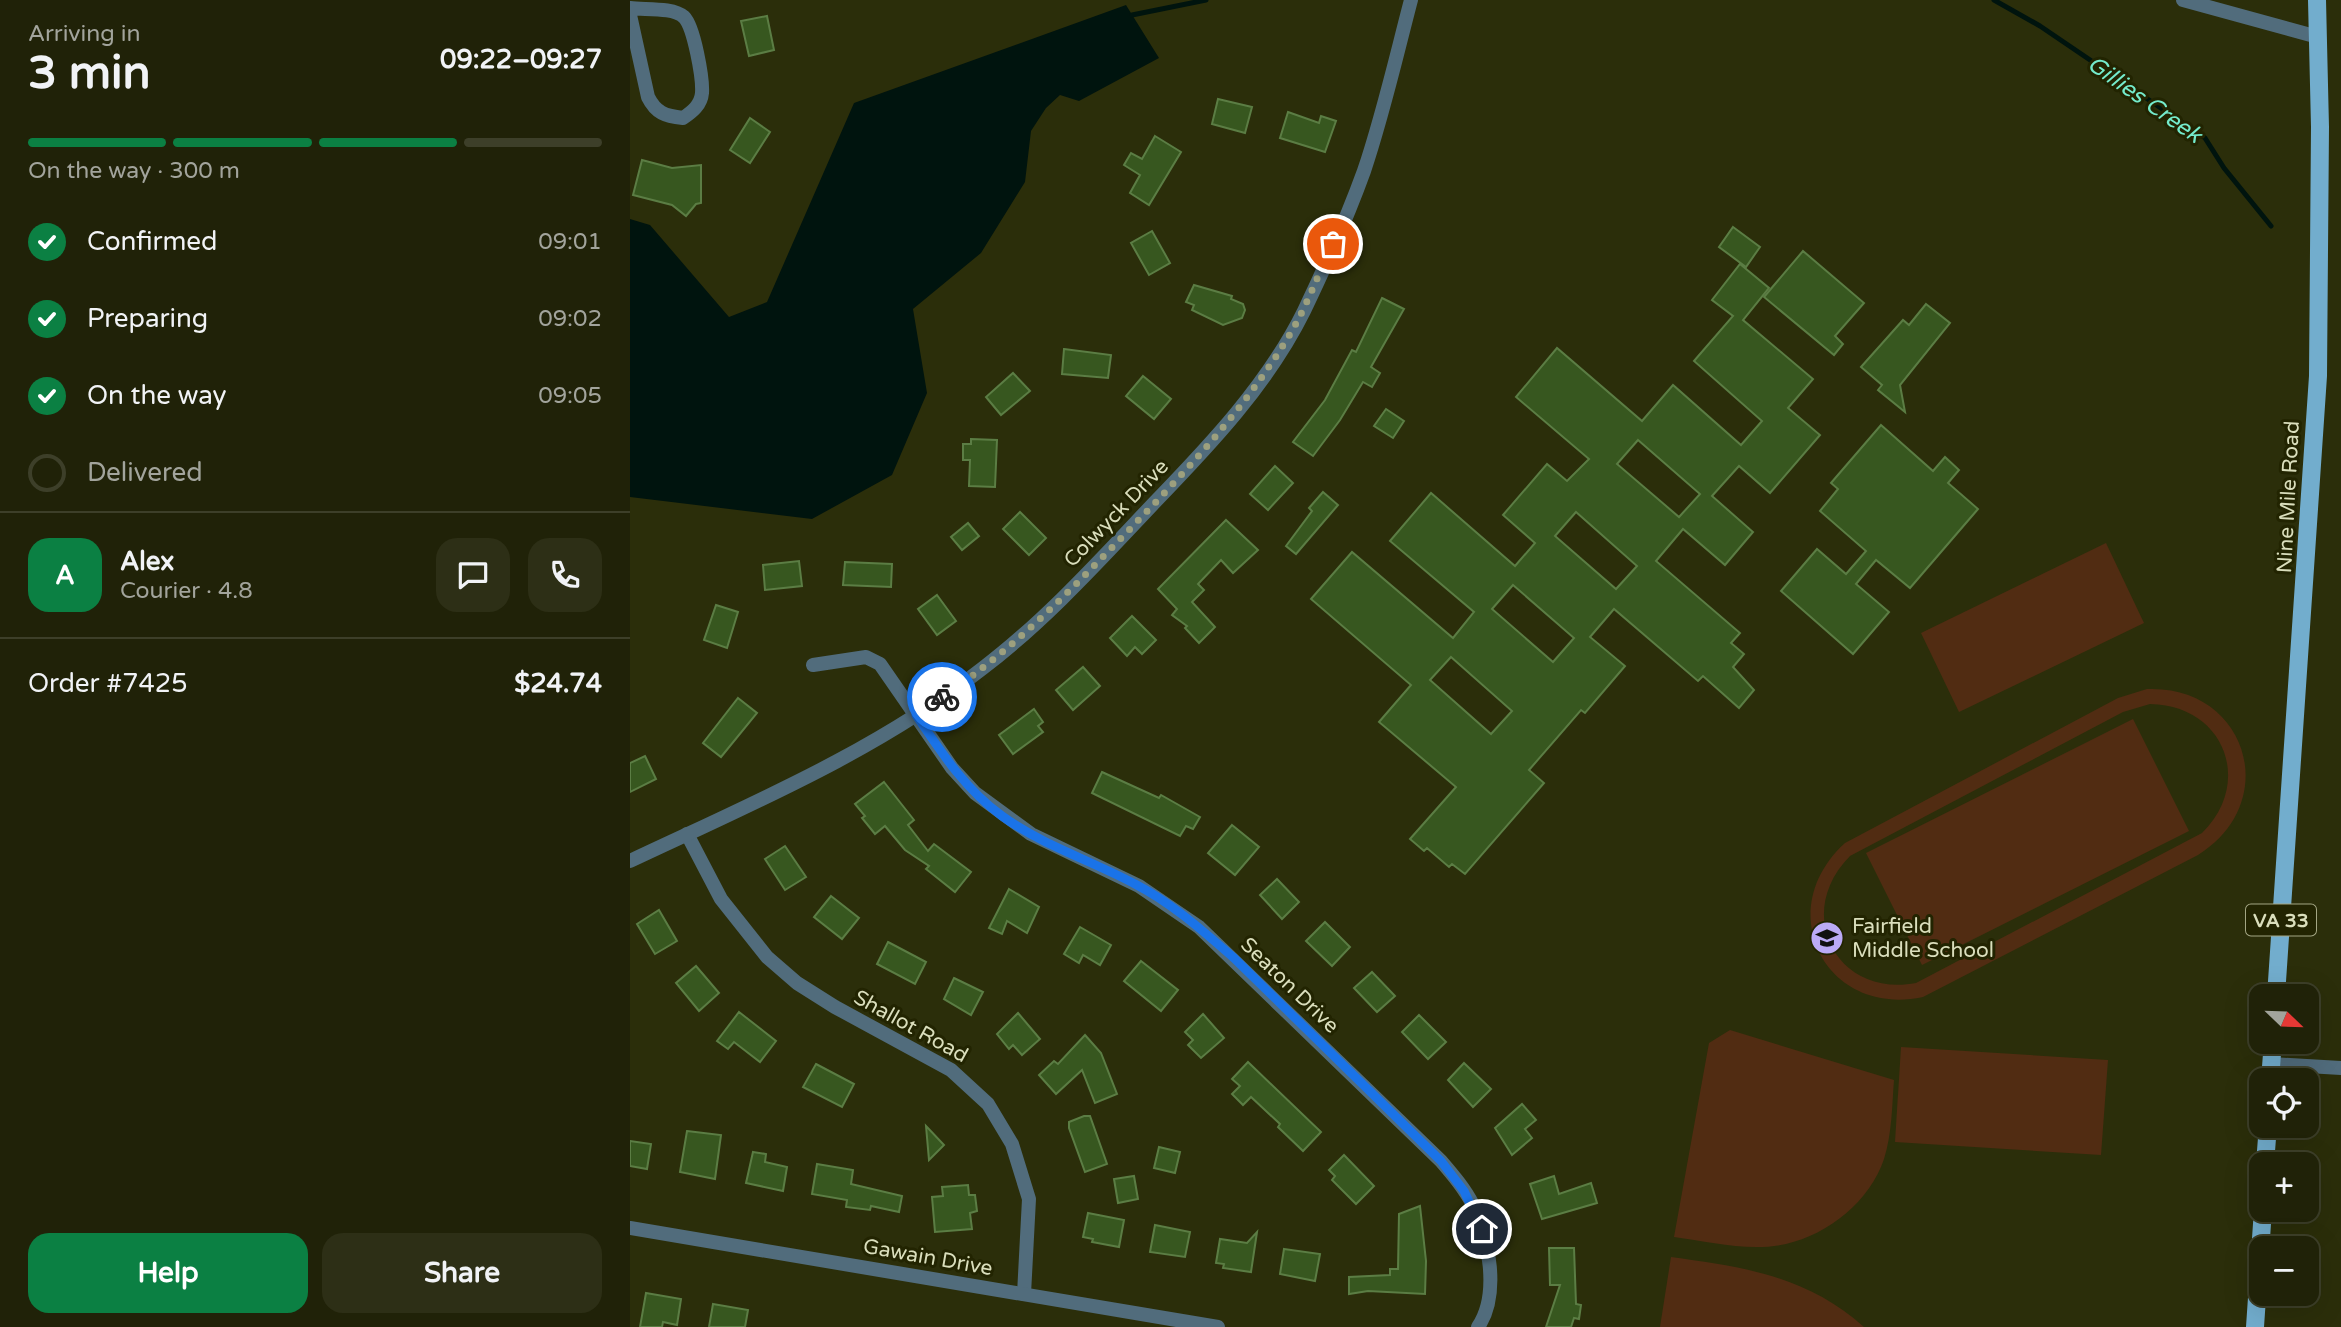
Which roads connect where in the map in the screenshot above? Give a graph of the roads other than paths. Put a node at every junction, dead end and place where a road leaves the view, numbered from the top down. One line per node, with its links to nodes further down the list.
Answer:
1 (1411, 0): 8 (street, Colwyck Drive)
2 (2183, 0): 6 (street)
3 (2317, 0): 6 (main road, Nine Mile Road / VA 33)
4 (630, 8): 5 (street)
5 (630, 15)
6 (2318, 37): 11 (main road, Nine Mile Road / VA 33)
7 (813, 665): 8 (street, Seaton Drive)
8 (916, 715): 9 (street, Colwyck Drive); 18 (street, Seaton Drive)
9 (687, 834): 10 (street, Colwyck Drive); 16 (street, Shallot Road)
10 (630, 861)
11 (2277, 984)
12 (2341, 1068): 13 (street)
13 (2319, 1069)
14 (2262, 1222): 19 (main road)
15 (630, 1228): 16 (street, Gawain Drive)
16 (1024, 1294): 17 (street, Gawain Drive)
17 (1218, 1327)
18 (1478, 1327)
19 (2255, 1327)

